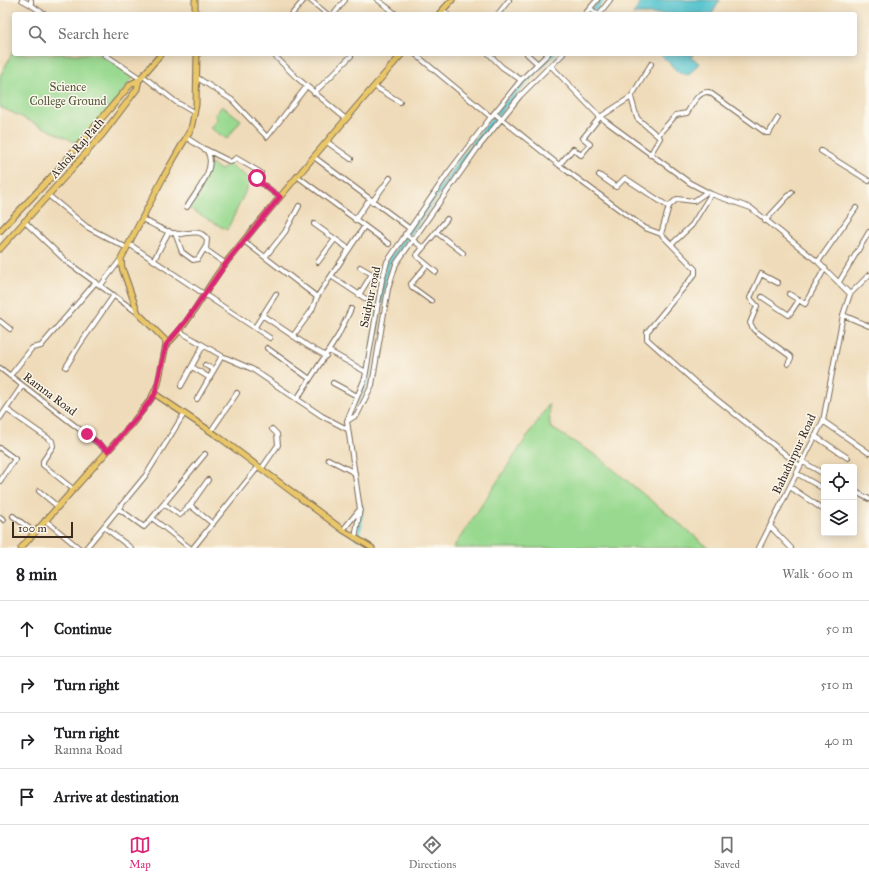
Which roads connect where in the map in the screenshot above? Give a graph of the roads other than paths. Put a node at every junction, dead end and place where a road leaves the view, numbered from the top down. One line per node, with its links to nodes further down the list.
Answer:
1 (22, 0): 11 (street)
2 (194, 0): 14 (main road)
3 (304, 0): 15 (street)
4 (310, 0): 16 (street)
5 (345, 0): 17 (street)
6 (378, 0): 18 (street)
7 (452, 0): 19 (main road)
8 (509, 0): 20 (street)
9 (610, 0): 23 (street)
10 (595, 1): 12 (street)
11 (31, 2): 13 (street)
12 (591, 9): 21 (street); 22 (street)
13 (42, 12)
14 (195, 12)
15 (294, 12)
16 (325, 12)
17 (336, 12)
18 (393, 12)
19 (441, 12)
20 (500, 12)
21 (587, 12)
22 (595, 12)
23 (600, 12)
24 (107, 56): 40 (street)
25 (159, 56): 40 (main road, Ashok Raj Path)
26 (197, 56): 39 (main road)
27 (275, 56): 42 (street)
28 (351, 56): 44 (street)
29 (400, 56): 43 (main road)
30 (417, 56): 49 (street)
31 (491, 56): 41 (street)
32 (529, 56): 36 (street)
33 (547, 56): 35 (street, Saidpur road)
34 (561, 56): 38 (street)
35 (545, 59): 36 (street, Saidpur road); 38 (street)
36 (538, 64): 41 (street, Saidpur road)
37 (652, 64): 45 (street)
38 (550, 65): 50 (street); 53 (street)
39 (196, 77): 42 (street); 47 (main road)
40 (141, 78): 47 (street); 69 (main road, Ashok Raj Path); 76 (main road)
41 (521, 80): 48 (street, Saidpur road)
42 (307, 86): 44 (street)
43 (374, 86): 46 (street); 52 (main road)
44 (314, 93): 52 (street)
45 (631, 97): 50 (street); 54 (street)
46 (400, 102)
47 (195, 113): 55 (main road)
48 (495, 114): 49 (street, Saidpur road); 53 (street)
49 (491, 117): 84 (street, Saidpur road)
50 (600, 118): 59 (street); 62 (street)
51 (778, 118): 54 (street)
52 (346, 119): 56 (main road)
53 (500, 119): 62 (street); 93 (street)
54 (658, 135): 59 (street)
55 (187, 138): 57 (street); 77 (main road)
56 (327, 142): 60 (main road); 61 (street)
57 (205, 150): 70 (street); 73 (street)
58 (821, 151): 66 (street)
59 (650, 155): 68 (street)
60 (314, 157): 64 (main road); 71 (street)
61 (351, 159)
62 (559, 165): 91 (street)
63 (599, 175): 74 (street)
64 (297, 176): 70 (main road); 80 (street)
65 (390, 178): 71 (street)
66 (869, 181)
67 (792, 192): 81 (street)
68 (709, 193): 74 (street); 81 (street); 96 (street)
69 (48, 195): 79 (main road, Ashok Raj Path); 97 (street)
70 (280, 197): 94 (main road)
71 (371, 201): 80 (street); 84 (street)
72 (299, 206): 103 (street)
73 (187, 207)
74 (668, 207): 91 (street)
75 (856, 208): 107 (street)
76 (20, 210): 79 (main road); 85 (main road)
77 (142, 218): 86 (street); 97 (main road)
78 (446, 218): 87 (street)
79 (26, 219): 100 (main road, Ashok Raj Path); 118 (street)
80 (355, 220): 83 (street)
81 (765, 221): 107 (street)
82 (314, 224): 92 (street)
83 (364, 227): 95 (street); 101 (street)
84 (409, 228): 90 (street, Saidpur road)
85 (0, 231)
86 (169, 231): 89 (street); 105 (street)
87 (436, 232): 99 (street); 102 (street)
88 (869, 232): 119 (street)
89 (176, 233): 98 (street); 98 (street)
90 (406, 234): 93 (street); 112 (street, Saidpur road)
91 (661, 234): 96 (street)
92 (335, 239): 101 (street); 106 (street)
93 (412, 239): 99 (street); 112 (street)
94 (244, 241): 103 (street); 108 (main road)
95 (389, 244)
96 (672, 244): 185 (street)
97 (128, 246): 104 (main road); 105 (street)
98 (206, 246): 108 (street)
99 (423, 248): 109 (street)
100 (0, 249)
101 (349, 249): 116 (street)
102 (463, 253)
103 (266, 256): 128 (street)
104 (122, 259): 121 (street); 134 (main road)
105 (154, 260): 122 (street)
106 (318, 262)
107 (818, 262): 111 (street)
108 (226, 264): 122 (main road)
109 (427, 265): 113 (street); 132 (street)
110 (360, 267): 114 (street)
111 (825, 268): 119 (street); 131 (street)
112 (388, 271): 117 (street, Saidpur road); 164 (street)
113 (436, 272)
114 (372, 274): 117 (street); 127 (street)
115 (869, 275): 125 (street)
116 (331, 276): 127 (street); 128 (street)
117 (382, 280): 156 (street, Saidpur road)
118 (96, 282): 121 (street); 157 (street)
119 (839, 282): 125 (street)
120 (778, 283): 150 (street)
121 (100, 285): 126 (street)
122 (205, 294): 139 (street); 141 (main road)
123 (276, 294): 135 (street)
124 (789, 294): 131 (street)
125 (850, 294): 136 (street, Bahadurpur Road)
126 (114, 295): 134 (street); 154 (street)
127 (359, 295): 130 (street)
128 (317, 296): 142 (street)
129 (762, 296): 131 (street)
130 (366, 299)
131 (799, 300)
132 (431, 301)
133 (351, 309): 147 (street)
134 (138, 313): 144 (main road)
135 (262, 315): 139 (street); 142 (street)
136 (843, 315): 138 (street); 174 (street, Bahadurpur Road)
137 (0, 321): 140 (street)
138 (869, 326)
139 (255, 327): 143 (street)
140 (10, 330)
141 (179, 331): 144 (main road); 145 (street)
142 (293, 336): 149 (street)
143 (270, 338)
144 (166, 345): 166 (main road)
145 (204, 346): 148 (street); 152 (street)
146 (267, 348): 159 (street)
147 (329, 351): 149 (street); 156 (street)
148 (222, 356): 155 (street); 169 (street)
149 (326, 356): 159 (street)
150 (788, 364)
151 (205, 365): 155 (street)
152 (192, 367): 158 (street); 163 (street)
153 (0, 368): 157 (street, Ramna Road)
154 (66, 368)
155 (214, 370): 158 (street)
156 (366, 372): 161 (street, Saidpur road)
157 (10, 376): 162 (street, Ramna Road)
158 (210, 378): 168 (street)
159 (310, 379): 169 (street)
160 (333, 383): 167 (street)
161 (363, 385): 164 (street); 167 (street, Saidpur road)
162 (22, 386): 170 (street); 180 (street, Ramna Road)
163 (181, 386)
164 (370, 388): 173 (street)
165 (238, 393): 177 (street)
166 (155, 394): 171 (main road); 180 (main road)
167 (357, 396): 173 (street, Saidpur road)
168 (197, 399)
169 (297, 399): 176 (street)
170 (6, 409): 172 (street); 194 (street)
171 (184, 414): 177 (main road); 202 (street)
172 (0, 418)
173 (347, 421): 176 (street, Saidpur road)
174 (823, 421): 178 (street, Bahadurpur Road); 181 (street)
175 (272, 429): 186 (street)
176 (347, 429): 187 (street, Saidpur road)
177 (211, 431): 186 (main road)
178 (816, 436): 183 (street); 185 (street, Bahadurpur Road)
179 (0, 448): 190 (street)
180 (108, 451): 194 (main road)
181 (869, 453)
182 (205, 454): 198 (street)
183 (848, 458)
184 (328, 459): 187 (street)
185 (801, 464): 188 (street, Bahadurpur Road); 189 (street)
186 (261, 467): 209 (street); 212 (main road)
187 (355, 473): 203 (street, Saidpur road)
188 (796, 473): 192 (street, Bahadurpur Road); 193 (street)
189 (821, 473)
190 (0, 480)
191 (208, 480): 199 (street)
192 (790, 487): 201 (street); 210 (street, Bahadurpur Road)
193 (821, 487)
194 (73, 489): 200 (main road)
195 (39, 491): 200 (street)
196 (857, 493): 197 (street)
197 (869, 499)
198 (164, 504): 199 (street); 206 (street)
199 (190, 504): 209 (street)
200 (57, 506): 208 (main road)
201 (821, 508)
202 (119, 509): 206 (street); 211 (street)
203 (360, 509): 212 (street); 214 (street, Saidpur road)
204 (13, 516): 213 (street)
205 (0, 517): 207 (street)
206 (152, 518): 219 (street)
207 (4, 520)
208 (45, 520): 213 (main road); 216 (street)
209 (213, 524): 219 (street)
210 (770, 526): 221 (street, Bahadurpur Road); 222 (street)
211 (104, 527): 217 (street); 218 (street)
212 (343, 530): 214 (main road)
213 (34, 532): 215 (main road)
214 (355, 538): 220 (main road)
215 (21, 548)
216 (79, 548)
217 (86, 548)
218 (131, 548)
219 (192, 548)
220 (372, 548)
221 (759, 548)
222 (791, 548)

